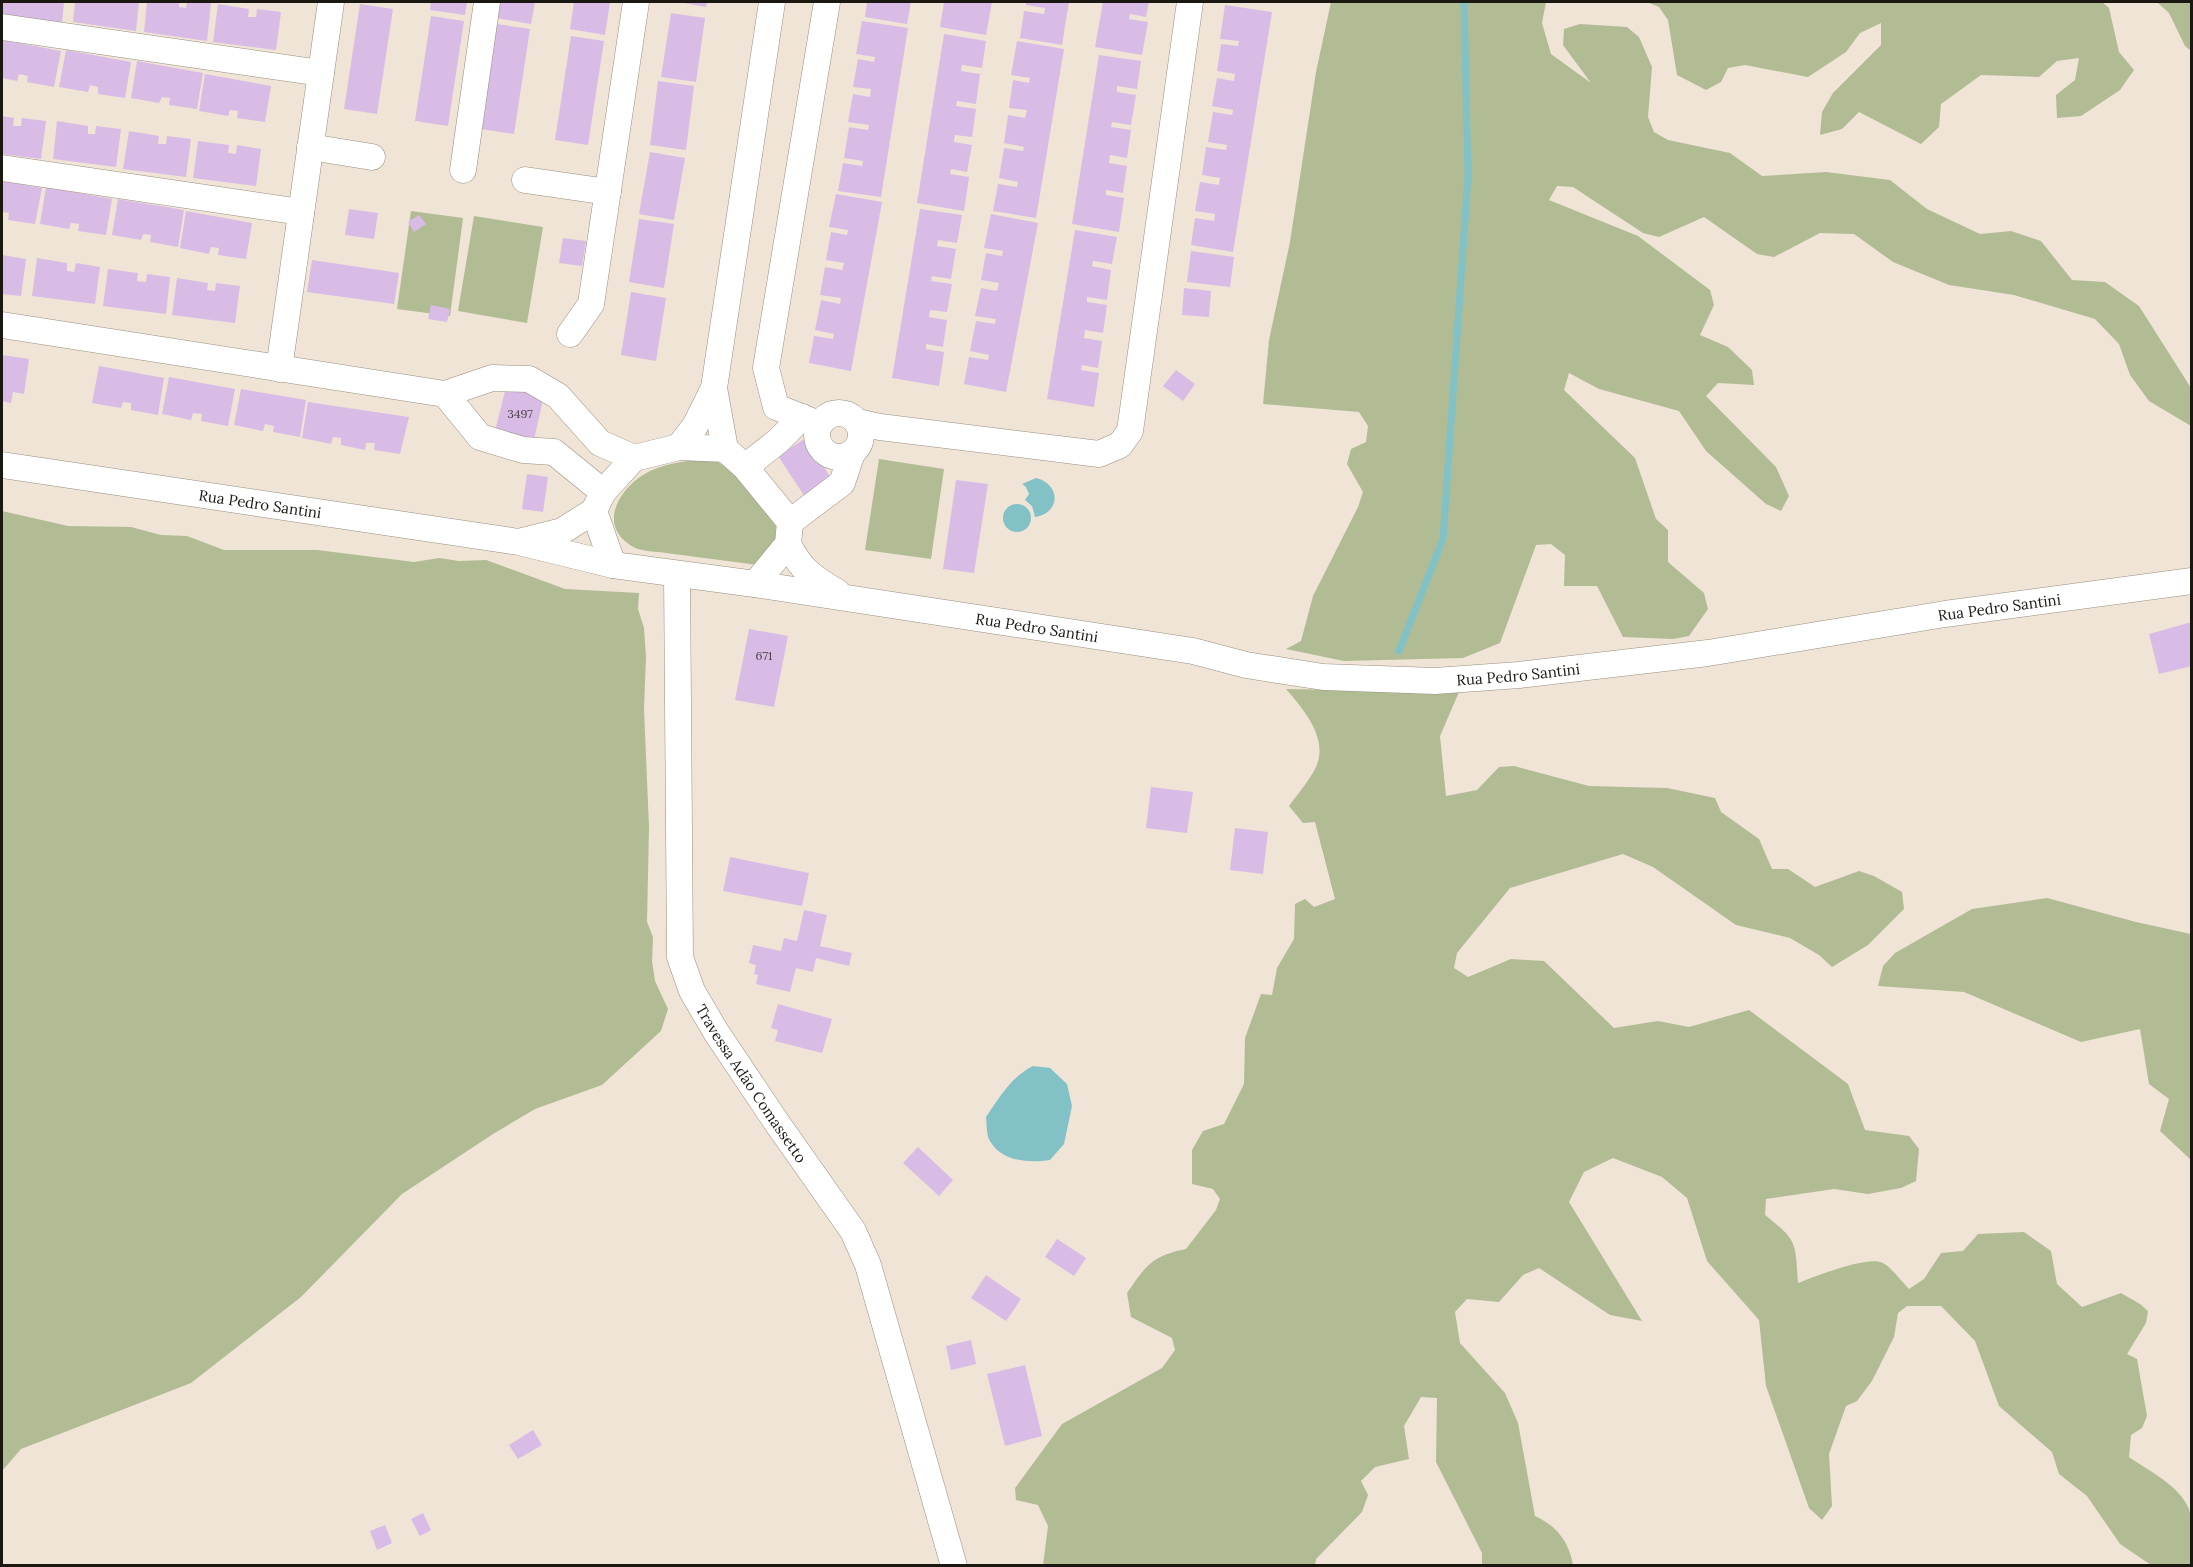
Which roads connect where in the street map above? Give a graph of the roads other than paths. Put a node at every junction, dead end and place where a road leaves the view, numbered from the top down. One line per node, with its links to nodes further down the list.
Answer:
1 (330, 2): 8 (street)
2 (488, 2): 12 (street)
3 (636, 2): 14 (street)
4 (772, 2): 19 (street)
5 (827, 2): 22 (street)
6 (1190, 2): 23 (street)
7 (2, 27): 8 (street)
8 (321, 73): 9 (street)
9 (310, 147): 10 (street); 15 (street)
10 (372, 157)
11 (2, 168): 15 (street)
12 (463, 170)
13 (525, 180): 14 (street)
14 (608, 192): 17 (street)
15 (301, 212): 18 (street)
16 (2, 325): 18 (street)
17 (570, 334)
18 (279, 369): 20 (street)
19 (714, 388): 24 (street); 25 (street)
20 (445, 394): 21 (street); 26 (street)
21 (577, 418): 26 (street); 28 (street)
22 (811, 420): 23 (street); 27 (street); 30 (street)
23 (857, 422): 27 (street)
24 (679, 447): 25 (street); 28 (street)
25 (725, 449): 30 (street)
26 (554, 452): 31 (street)
27 (852, 453): 32 (street)
28 (633, 458): 31 (street)
29 (2, 465): 33 (street, Rua Pedro Santini)
30 (745, 467): 32 (street)
31 (598, 502): 33 (street, Rua Pedro Santini); 34 (street)
32 (789, 533): 37 (street); 38 (street, Rua Pedro Santini)
33 (519, 542): 34 (street, Rua Pedro Santini)
34 (613, 565): 35 (street)
35 (676, 575): 37 (street); 39 (street, Travessa Adão Comassetto)
36 (2192, 580): 38 (street, Rua Pedro Santini)
37 (755, 584): 38 (street, Rua Pedro Santini)
38 (847, 598)
39 (954, 1566)

